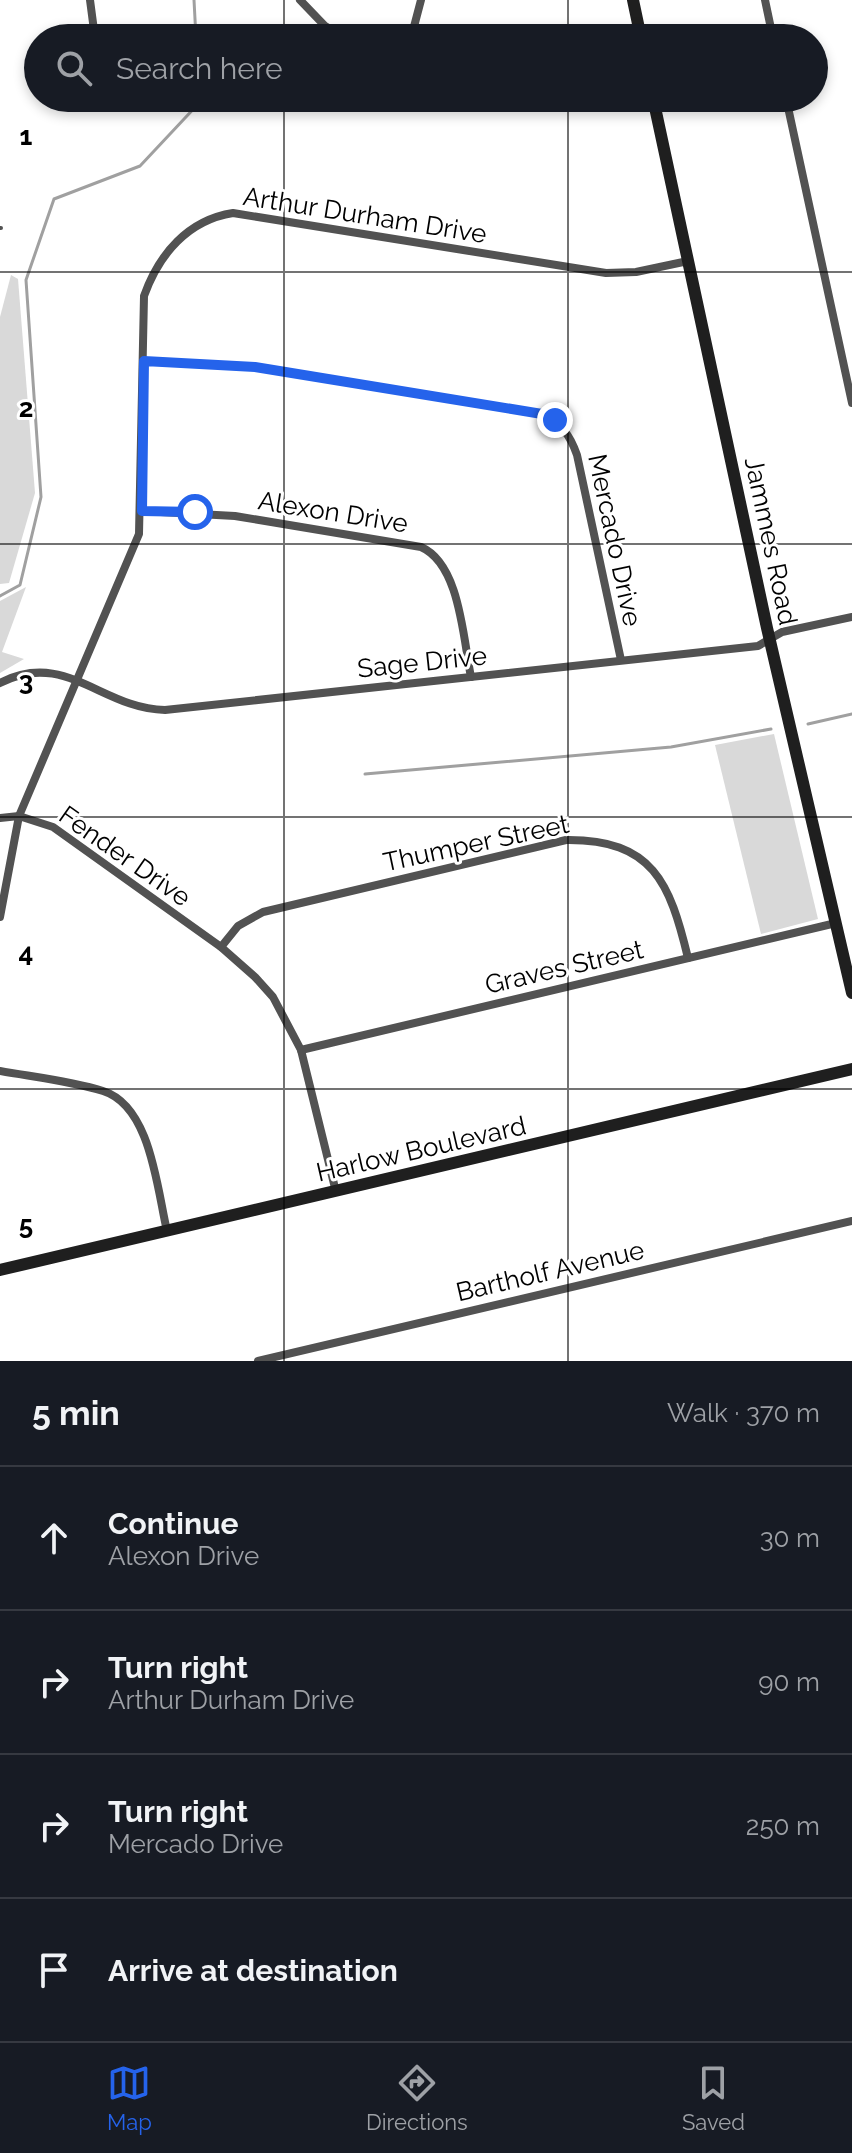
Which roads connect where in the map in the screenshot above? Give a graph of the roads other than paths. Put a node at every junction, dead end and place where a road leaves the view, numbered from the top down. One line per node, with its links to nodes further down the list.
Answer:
1 (90, 0): 6 (street)
2 (300, 0): 7 (street)
3 (421, 0): 8 (street)
4 (633, 0): 9 (street)
5 (765, 0): 10 (street)
6 (93, 24)
7 (323, 24)
8 (415, 24)
9 (638, 24)
10 (770, 24)
11 (656, 112): 13 (street, Jammes Road)
12 (789, 112): 15 (street)
13 (688, 261): 14 (street, Arthur Durham Drive); 18 (street, Jammes Road)
14 (144, 361): 16 (street, Arthur Durham Drive); 19 (street, Mercado Drive)
15 (852, 403)
16 (142, 511): 20 (street, Alexon Drive); 21 (street, Arthur Durham Drive)
17 (852, 617): 18 (street, Sage Drive)
18 (770, 639): 19 (street, Sage Drive); 26 (street, Jammes Road)
19 (621, 660): 20 (street, Sage Drive)
20 (471, 677): 21 (street, Sage Drive)
21 (78, 681): 22 (street, Sage Drive); 23 (street, Arthur Durham Drive)
22 (0, 683)
23 (19, 816): 24 (street, Fender Drive); 25 (street, Arthur Durham Drive); 27 (street, Fender Drive)
24 (0, 818)
25 (0, 917)
26 (836, 923): 28 (street, Graves Street); 29 (street, Jammes Road)
27 (221, 947): 28 (street, Thumper Street); 30 (street, Fender Drive)
28 (688, 958): 30 (street, Graves Street)
29 (852, 993)
30 (301, 1050): 33 (street, Fender Drive)
31 (852, 1069): 33 (street, Harlow Boulevard)
32 (0, 1071): 35 (street)
33 (336, 1192): 35 (street, Harlow Boulevard)
34 (852, 1221): 37 (street, Bartholf Avenue)
35 (167, 1231): 36 (street, Harlow Boulevard)
36 (0, 1270)
37 (258, 1361)

